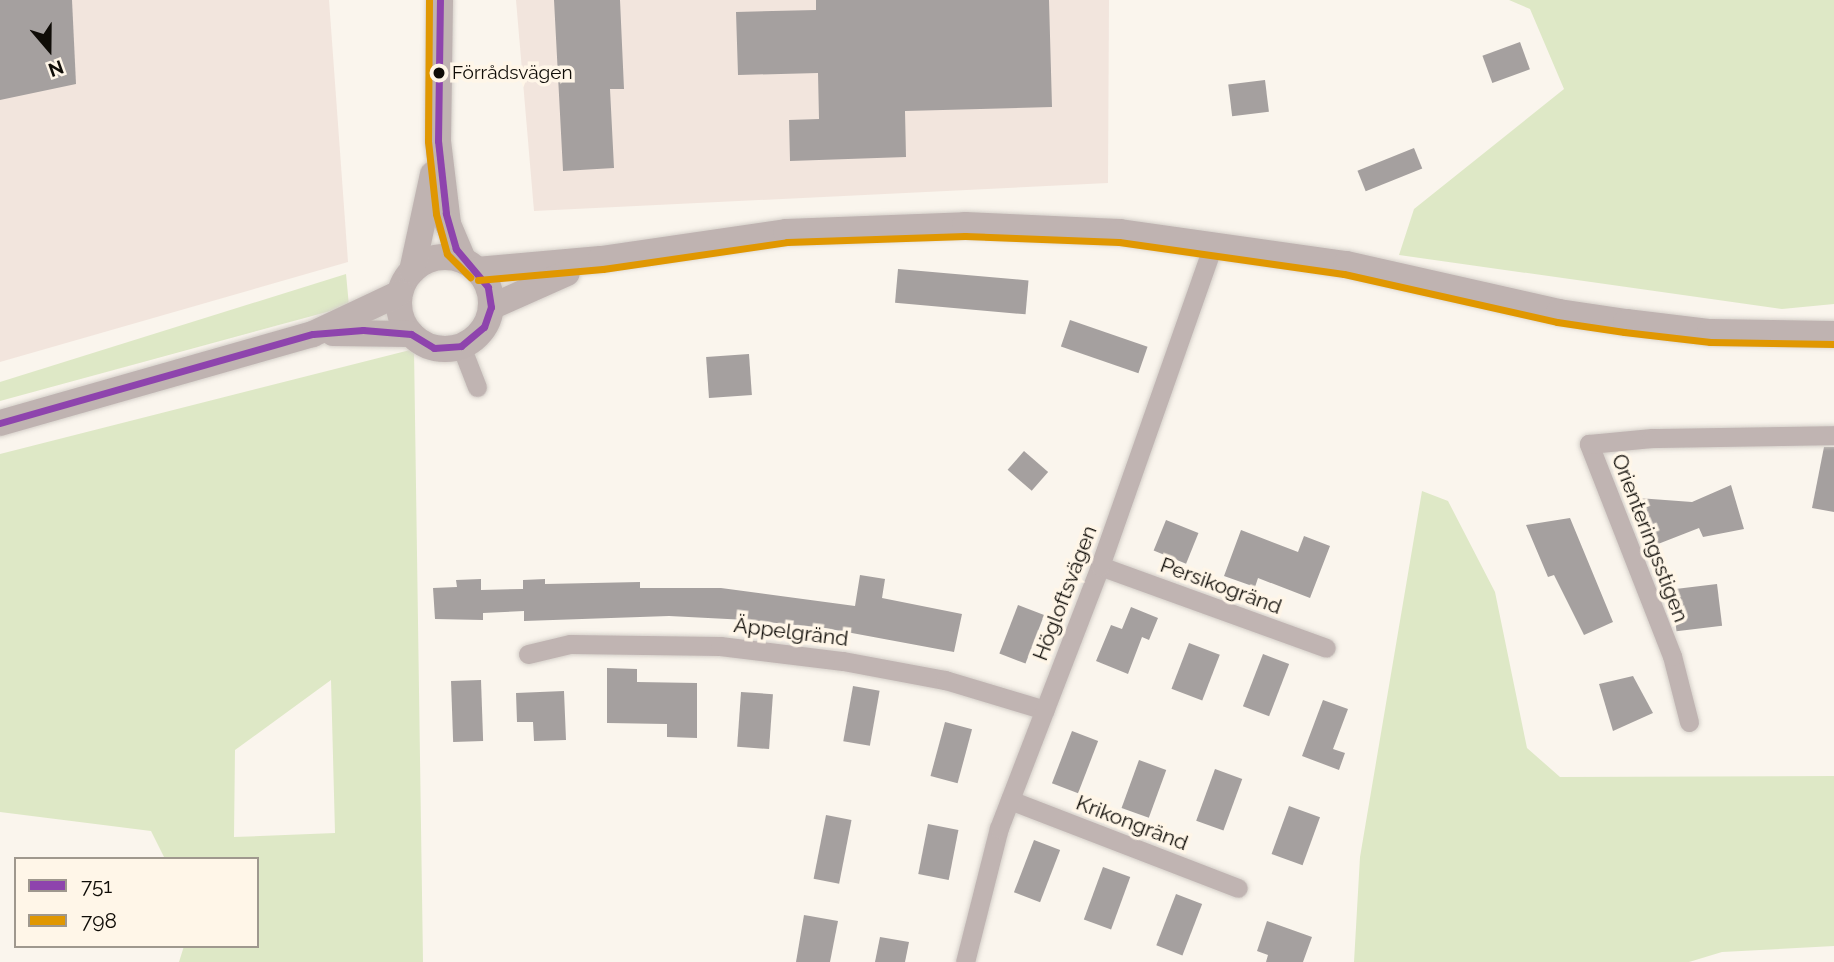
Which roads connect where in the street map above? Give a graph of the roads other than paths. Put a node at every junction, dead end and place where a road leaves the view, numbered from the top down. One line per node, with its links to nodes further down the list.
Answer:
1 (440, 0): 2 (main road)
2 (438, 141): 5 (main road); 6 (main road)
3 (1214, 242): 4 (main road); 10 (main road); 15 (street, Högloftsvägen)
4 (601, 259): 5 (main road); 7 (main road)
5 (470, 265): 6 (main road); 7 (main road)
6 (406, 282): 8 (main road); 9 (main road)
7 (491, 307): 11 (main road)
8 (313, 334): 9 (main road); 13 (main road)
9 (411, 334): 11 (main road)
10 (1834, 334)
11 (461, 346): 12 (street)
12 (477, 387)
13 (0, 423)
14 (1834, 435): 19 (street, Orienteringsstigen)
15 (1100, 566): 16 (street, Persikogränd); 18 (street, Högloftsvägen)
16 (1326, 648)
17 (528, 654): 18 (street, Äppelgränd)
18 (1045, 710): 20 (street, Högloftsvägen)
19 (1689, 722)
20 (1010, 800): 21 (street, Krikongränd); 22 (street, Högloftsvägen)
21 (1238, 888)
22 (965, 962)

